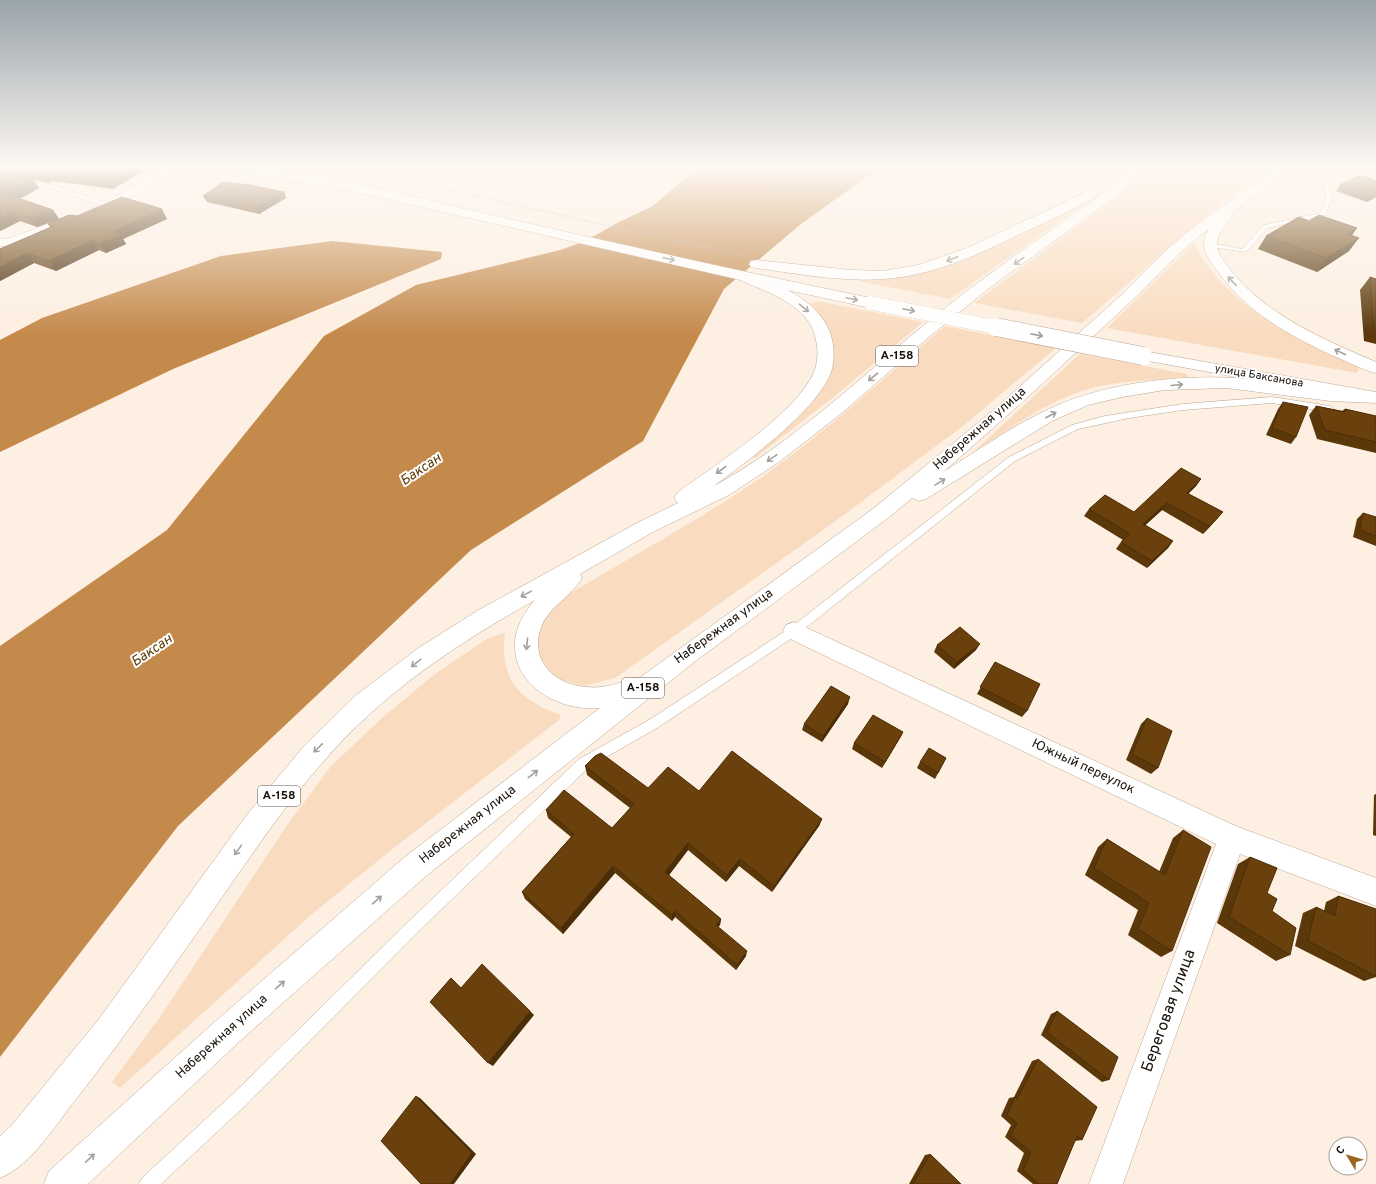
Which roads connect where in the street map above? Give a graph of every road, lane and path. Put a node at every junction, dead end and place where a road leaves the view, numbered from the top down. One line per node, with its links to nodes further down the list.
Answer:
1 (62, 223): 9 (street)
2 (512, 223): 11 (main road, one-way to 11)
3 (599, 223): 11 (path)
4 (1031, 223): 11 (main road, one-way to 11)
5 (1071, 223): 18 (main road, А-158, one-way to 18)
6 (1208, 223): 17 (main road, Набережная улица / А-158)
7 (1221, 223): 10 (main road)
8 (1279, 223): 10 (lane)
9 (0, 242)
10 (1210, 245): 13 (main road, one-way to 10)
11 (747, 265): 12 (main road, bridge); 18 (main road, one-way to 18)
12 (1143, 350): 14 (main road, улица Баксанова); 15 (main road, улица Баксанова)
13 (1376, 368)
14 (1376, 384)
15 (1376, 397): 17 (main road, one-way to 15)
16 (1339, 411): 20 (lane)
17 (881, 513): 21 (main road, Набережная улица / А-158)
18 (646, 527): 19 (main road, А-158)
19 (602, 551): 21 (main road, one-way to 21); 24 (main road, А-158, one-way to 24)
20 (794, 631): 22 (street, Южный переулок); 26 (lane)
21 (648, 684): 25 (main road, Набережная улица / А-158, one-way to 21)
22 (1232, 838): 23 (street, Южный переулок); 27 (street, Береговая улица)
23 (1376, 892)
24 (0, 1160)
25 (62, 1184)
26 (148, 1184)
27 (1106, 1184)

